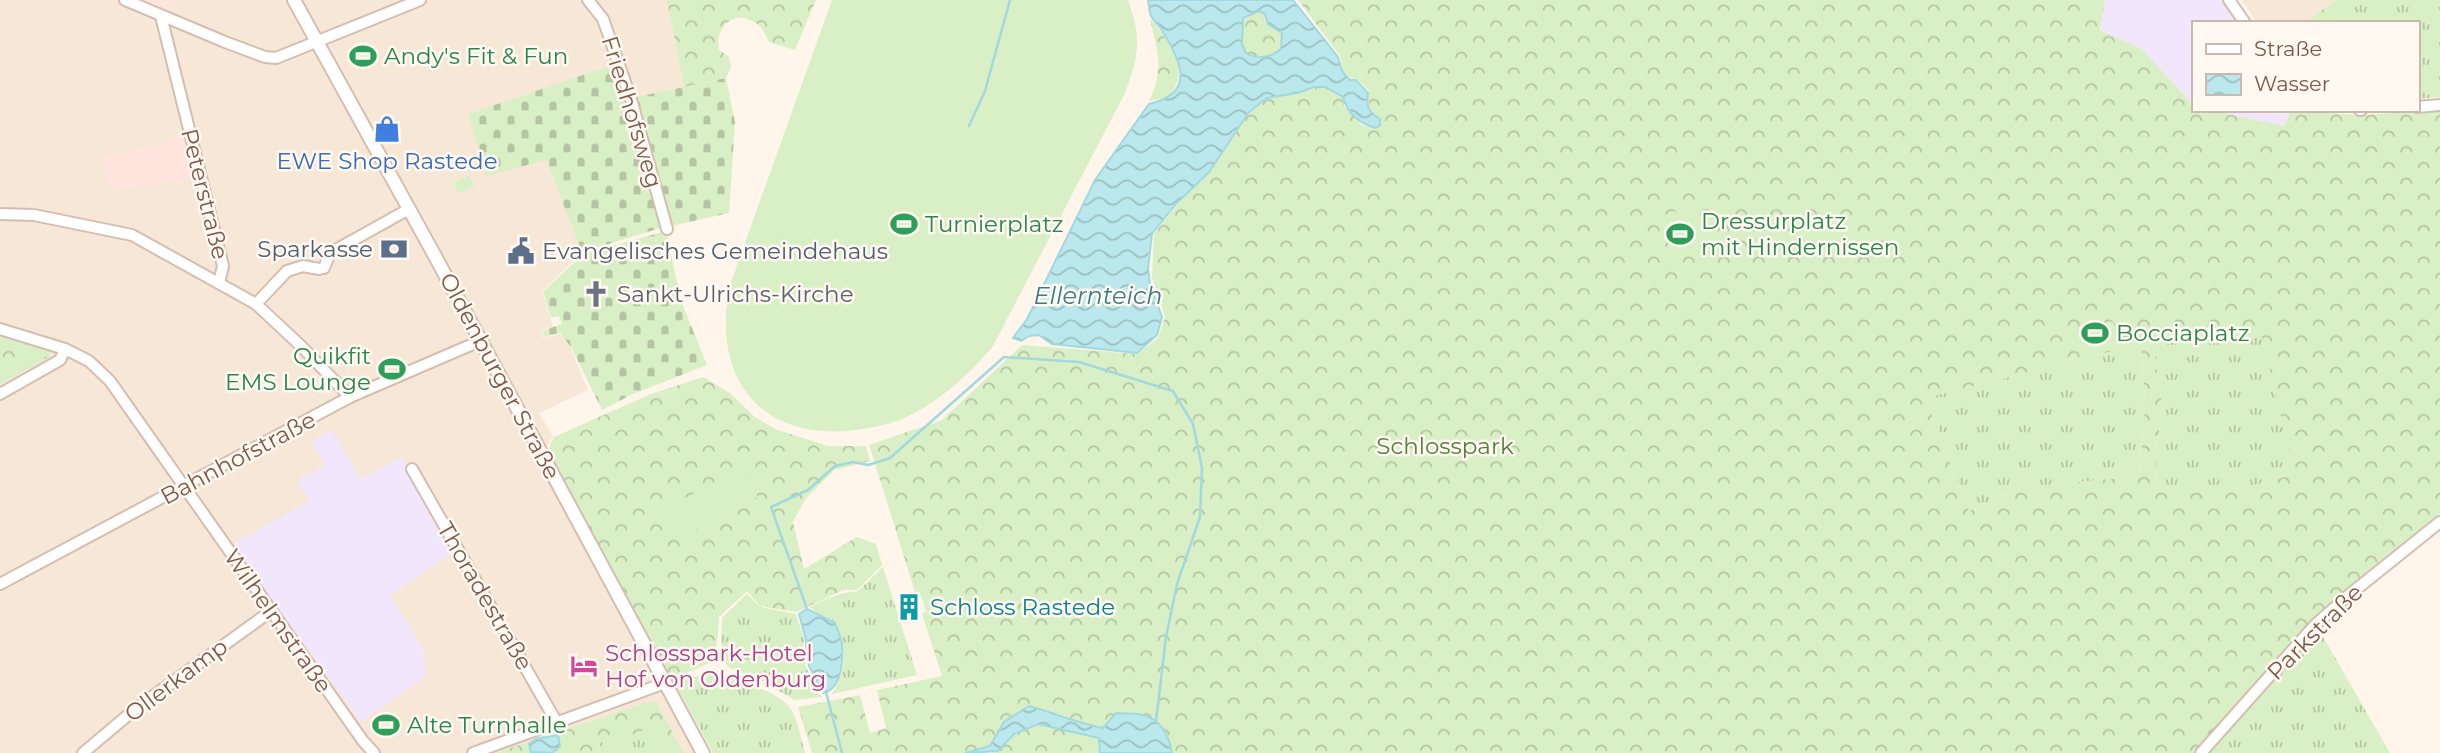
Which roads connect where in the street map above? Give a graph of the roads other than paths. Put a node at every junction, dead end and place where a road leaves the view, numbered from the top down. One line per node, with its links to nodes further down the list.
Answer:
1 (125, 0): 6 (street)
2 (294, 0): 8 (street, Oldenburger Straße)
3 (420, 0): 8 (street)
4 (588, 0): 13 (street, Friedhofsweg)
5 (2229, 0): 7 (street)
6 (161, 16): 8 (street); 14 (street, Peterstraße)
7 (2244, 21)
8 (317, 41): 11 (street, Oldenburger Straße)
9 (2440, 105): 10 (street)
10 (2419, 107)
11 (409, 209): 15 (street); 17 (street, Oldenburger Straße)
12 (0, 214): 14 (street)
13 (667, 229)
14 (219, 283): 15 (street, Peterstraße)
15 (256, 304): 20 (street, Peterstraße)
16 (0, 329): 18 (street, Wilhelmstraße)
17 (480, 341): 20 (street, Bahnhofstraße); 26 (street, Oldenburger Straße)
18 (65, 349): 19 (street); 22 (street, Wilhelmstraße)
19 (0, 394)
20 (351, 397): 22 (street, Bahnhofstraße)
21 (412, 469): 27 (street, Thoradestraße)
22 (185, 486): 24 (street, Bahnhofstraße); 25 (street, Wilhelmstraße)
23 (2440, 522): 32 (street, Parkstraße)
24 (0, 584)
25 (271, 611): 28 (street, Ollerkamp); 29 (street, Wilhelmstraße)
26 (664, 682): 27 (street); 31 (street, Oldenburger Straße)
27 (557, 723): 30 (street)
28 (83, 753)
29 (374, 753)
30 (473, 753)
31 (703, 753)
32 (2201, 753)

